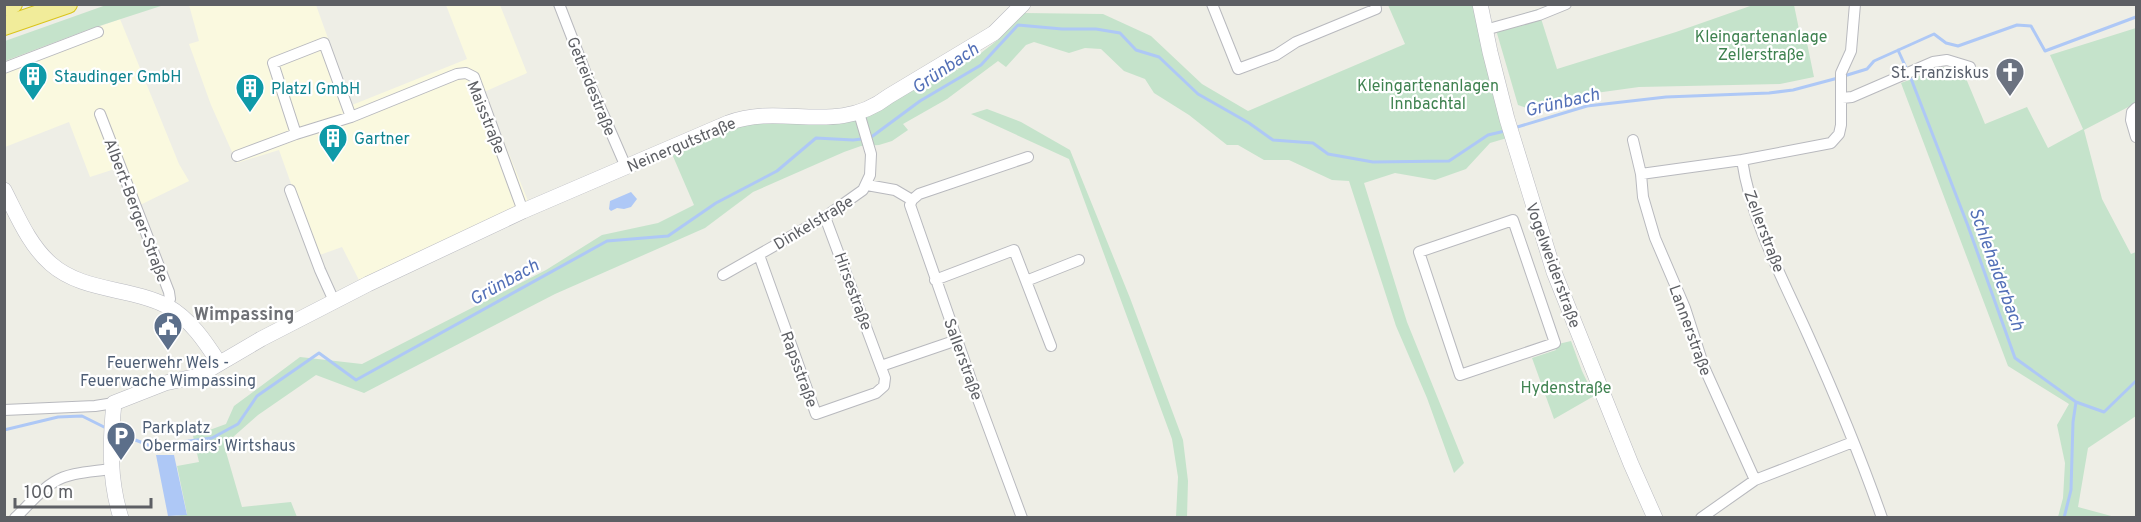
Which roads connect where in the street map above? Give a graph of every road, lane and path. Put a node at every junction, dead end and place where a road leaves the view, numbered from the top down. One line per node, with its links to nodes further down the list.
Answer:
1 (13, 4): 10 (highway)
2 (68, 4): 11 (highway)
3 (559, 4): 27 (street, Getreidestraße)
4 (1023, 4): 18 (street, Neinergutstraße)
5 (1212, 4): 6 (street)
6 (1375, 4)
7 (1480, 4): 12 (street, Vogelweiderstraße)
8 (1566, 4): 12 (street)
9 (1855, 4): 16 (street)
10 (4, 8)
11 (4, 26)
12 (1485, 30): 37 (street, Vogelweiderstraße)
13 (98, 32): 15 (street)
14 (1970, 67): 16 (street)
15 (4, 68)
16 (1842, 98): 26 (street)
17 (2136, 108): 22 (street)
18 (859, 113): 27 (street, Neinergutstraße); 29 (street, Dinkelstraße)
19 (100, 114): 43 (street, Albert-Berger-Straße)
20 (351, 117): 21 (street, Maisstraße); 21 (street); 33 (street, Maisstraße)
21 (296, 134): 24 (street, Maisstraße)
22 (2136, 137)
23 (1633, 140): 28 (street, Lannerstraße)
24 (237, 156)
25 (1028, 157): 32 (street)
26 (1742, 160): 28 (street); 51 (street, Zellerstraße)
27 (626, 167): 33 (street, Neinergutstraße)
28 (1641, 174): 53 (street, Lannerstraße)
29 (867, 184): 32 (street); 34 (street, Dinkelstraße)
30 (4, 190): 43 (street)
31 (290, 190): 42 (street)
32 (912, 200): 40 (street, Sallerstraße)
33 (523, 211): 42 (street, Neinergutstraße)
34 (825, 217): 35 (street, Dinkelstraße); 47 (street, Hirsestraße)
35 (759, 255): 38 (street, Dinkelstraße); 48 (street, Rapsstraße)
36 (1079, 260): 41 (street)
37 (1554, 273): 39 (street); 57 (street, Vogelweiderstraße)
38 (723, 275)
39 (1533, 279): 39 (street)
40 (935, 280): 41 (street); 44 (street, Sallerstraße)
41 (1026, 281): 45 (street)
42 (334, 301): 46 (street, Neinergutstraße)
43 (166, 306): 46 (street)
44 (957, 340): 47 (street); 56 (street, Sallerstraße)
45 (1051, 346)
46 (219, 363): 49 (street, Neinergutstraße)
47 (881, 366): 48 (street, Hirsestraße)
48 (884, 386)
49 (114, 403): 50 (street); 52 (street)
50 (4, 410)
51 (1853, 442): 53 (street); 59 (street, Zellerstraße)
52 (111, 469): 54 (street); 55 (street)
53 (1755, 480): 58 (street)
54 (15, 518)
55 (121, 518)
56 (1022, 518)
57 (1655, 518)
58 (1701, 518)
59 (1882, 518)

